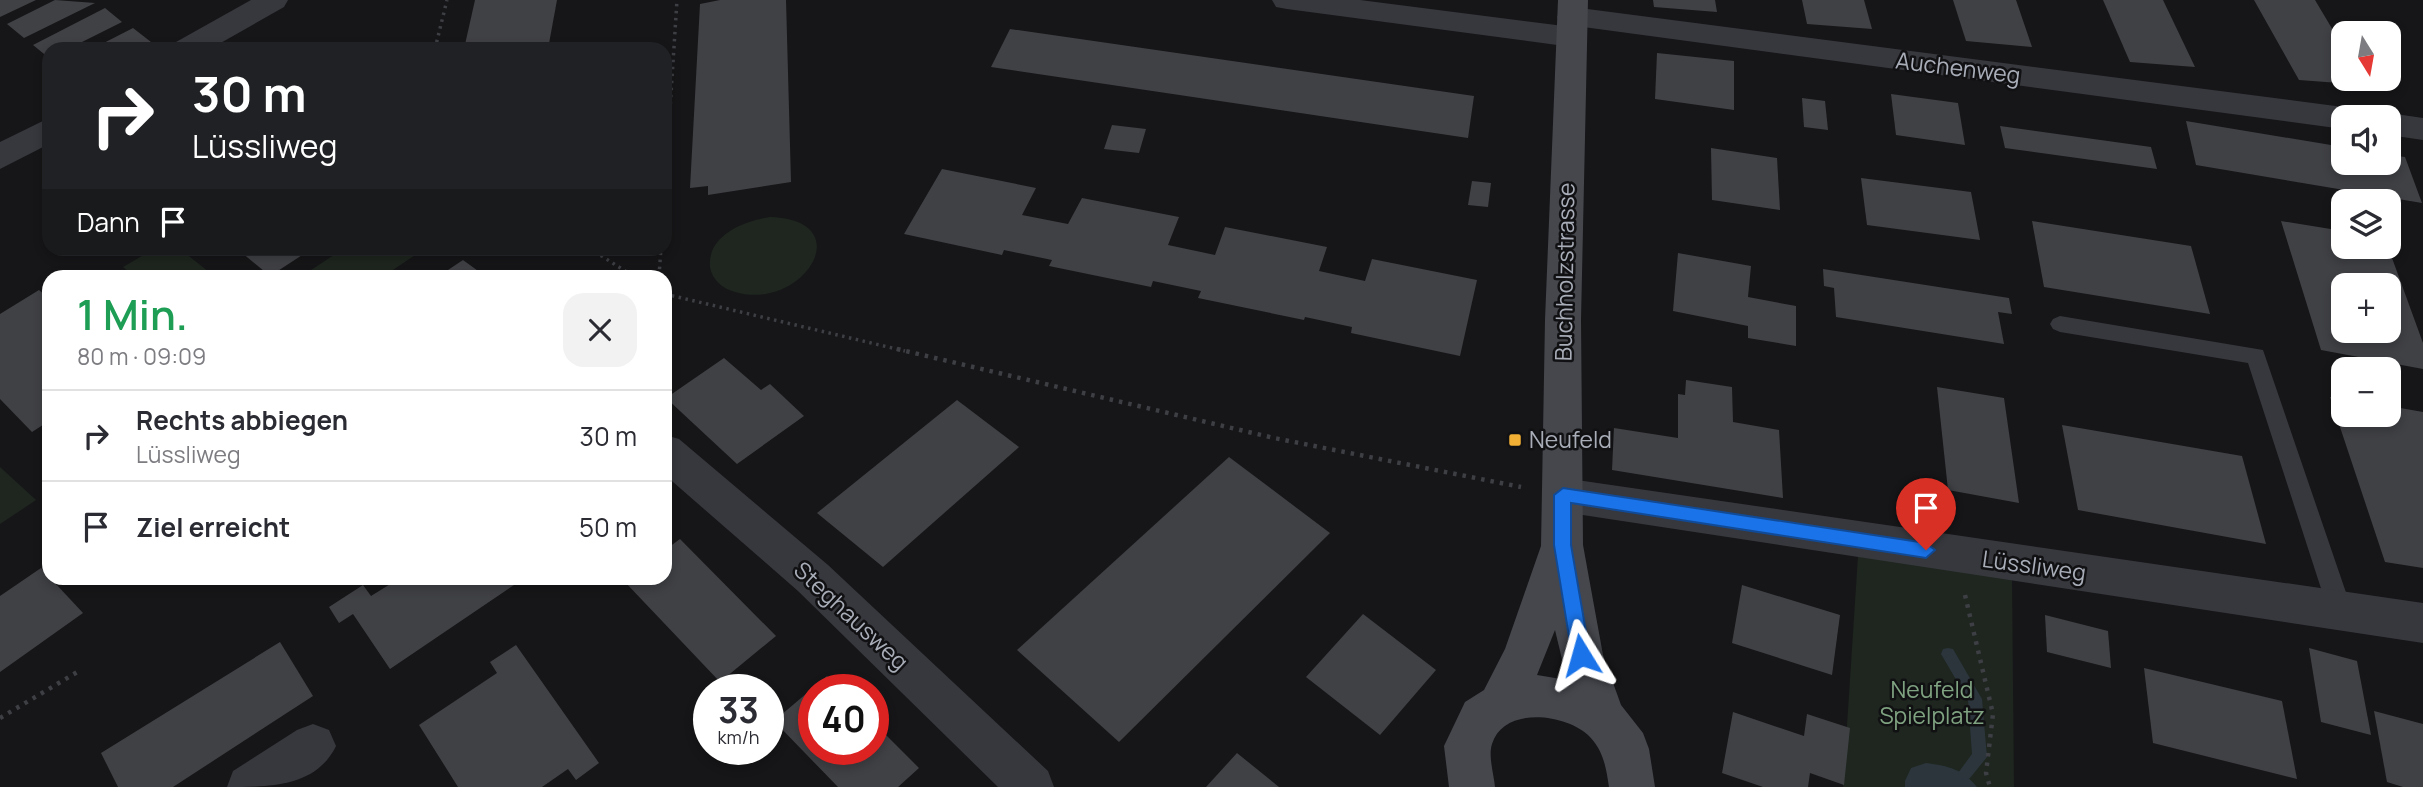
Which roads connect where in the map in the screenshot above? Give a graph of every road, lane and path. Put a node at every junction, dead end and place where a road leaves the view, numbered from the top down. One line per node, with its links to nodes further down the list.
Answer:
1 (273, 0): 6 (street)
2 (447, 0): 7 (path)
3 (677, 0): 8 (path)
4 (1287, 0): 5 (street, Auchenweg)
5 (1572, 18): 9 (street, Auchenweg); 19 (street, Buchholzstrasse)
6 (199, 42)
7 (437, 42)
8 (672, 78)
9 (2331, 116)
10 (2401, 126): 11 (street)
11 (2423, 129)
12 (42, 133): 13 (street)
13 (0, 158)
14 (602, 256): 15 (path)
15 (624, 270)
16 (672, 296): 19 (path)
17 (2060, 324): 22 (lane)
18 (672, 457): 30 (street, Steghausweg)
19 (1563, 495): 20 (street, Buchholzstrasse); 21 (street, Lüssliweg)
20 (1562, 545): 25 (street, Buchholzstrasse); 27 (street, Buchholzstrasse)
21 (1953, 554): 22 (street, Lüssliweg); 33 (path)
22 (2340, 610): 23 (street, Lüssliweg)
23 (2423, 623)
24 (79, 671): 26 (path)
25 (1500, 703): 27 (street); 31 (street)
26 (0, 718)
27 (1604, 721): 32 (street)
28 (313, 746): 29 (street)
29 (250, 787)
30 (1031, 787)
31 (1472, 787)
32 (1633, 787)
33 (1990, 787)

